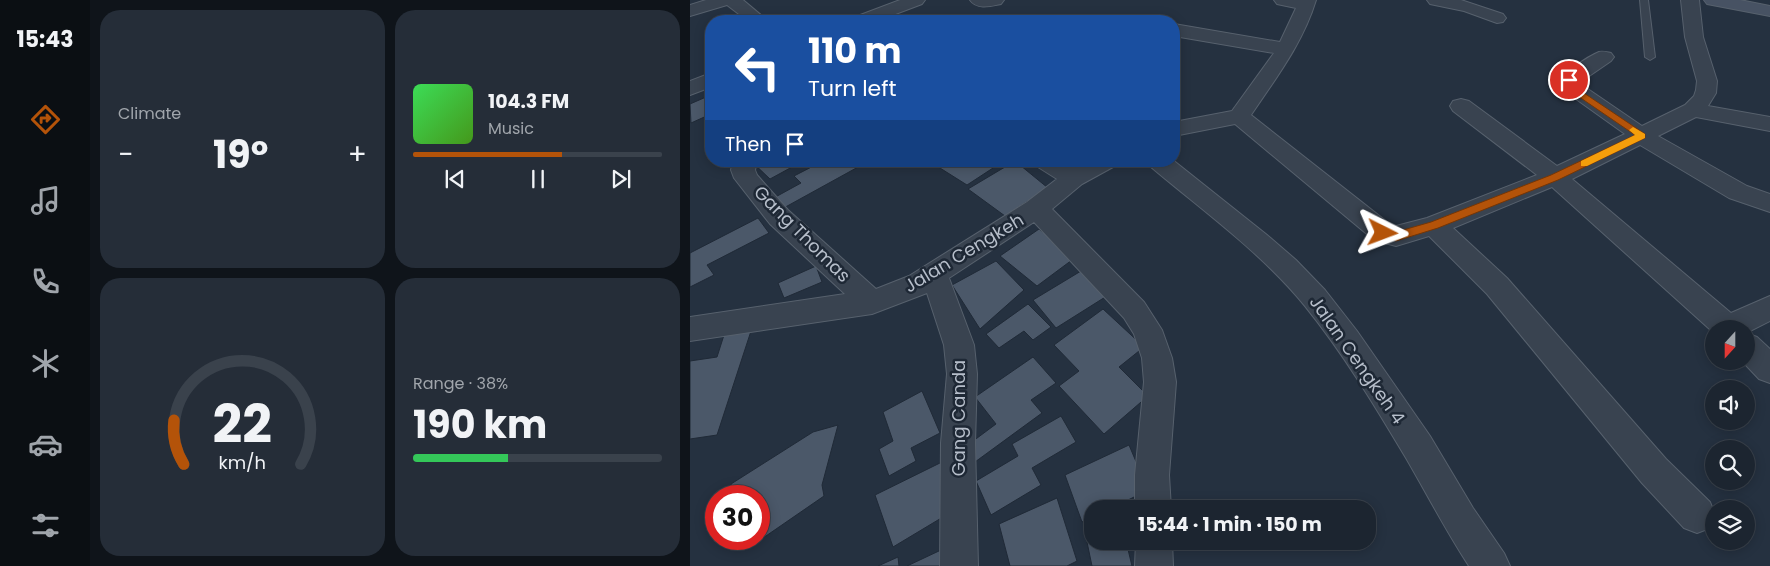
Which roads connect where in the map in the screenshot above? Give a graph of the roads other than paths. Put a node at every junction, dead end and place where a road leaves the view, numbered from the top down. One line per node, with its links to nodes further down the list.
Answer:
1 (724, 0): 12 (street)
2 (732, 0): 14 (street)
3 (916, 0): 15 (street)
4 (979, 0): 5 (street)
5 (995, 0)
6 (1283, 0): 11 (street)
7 (1644, 0): 20 (lane)
8 (1690, 0): 24 (street)
9 (1713, 0): 13 (street)
10 (1442, 1): 16 (street)
11 (1306, 2): 18 (street)
12 (690, 11)
13 (1770, 11)
14 (752, 15)
15 (879, 15)
16 (1497, 18)
17 (1180, 31): 18 (street)
18 (1285, 49): 25 (street)
19 (1604, 57): 28 (street)
20 (1650, 58)
21 (705, 82): 22 (street)
22 (690, 89)
23 (1461, 106): 33 (street)
24 (1693, 110): 26 (street); 28 (street)
25 (1238, 116): 27 (street); 37 (street)
26 (1770, 124)
27 (1180, 128)
28 (1642, 136): 33 (street); 35 (street)
29 (744, 167): 39 (street, Gang Thomas)
30 (1056, 167): 34 (street)
31 (1094, 167): 34 (street, Jalan Cengkeh)
32 (1166, 167): 51 (street, Jalan Cengkeh 4)
33 (1555, 177): 37 (street); 41 (street)
34 (1074, 178): 36 (street, Jalan Cengkeh)
35 (1770, 203)
36 (1036, 208): 38 (street, Jalan Cengkeh); 46 (street)
37 (1434, 226): 47 (street)
38 (934, 274): 39 (street, Jalan Cengkeh); 49 (street, Gang Canda)
39 (872, 302): 43 (street, Jalan Cengkeh)
40 (1770, 308): 42 (street)
41 (1719, 320)
42 (1745, 320)
43 (690, 330)
44 (1755, 355): 45 (street)
45 (1770, 369)
46 (1153, 500)
47 (1697, 515)
48 (1154, 550): 50 (street)
49 (959, 566)
50 (1154, 566)
51 (1491, 566)

